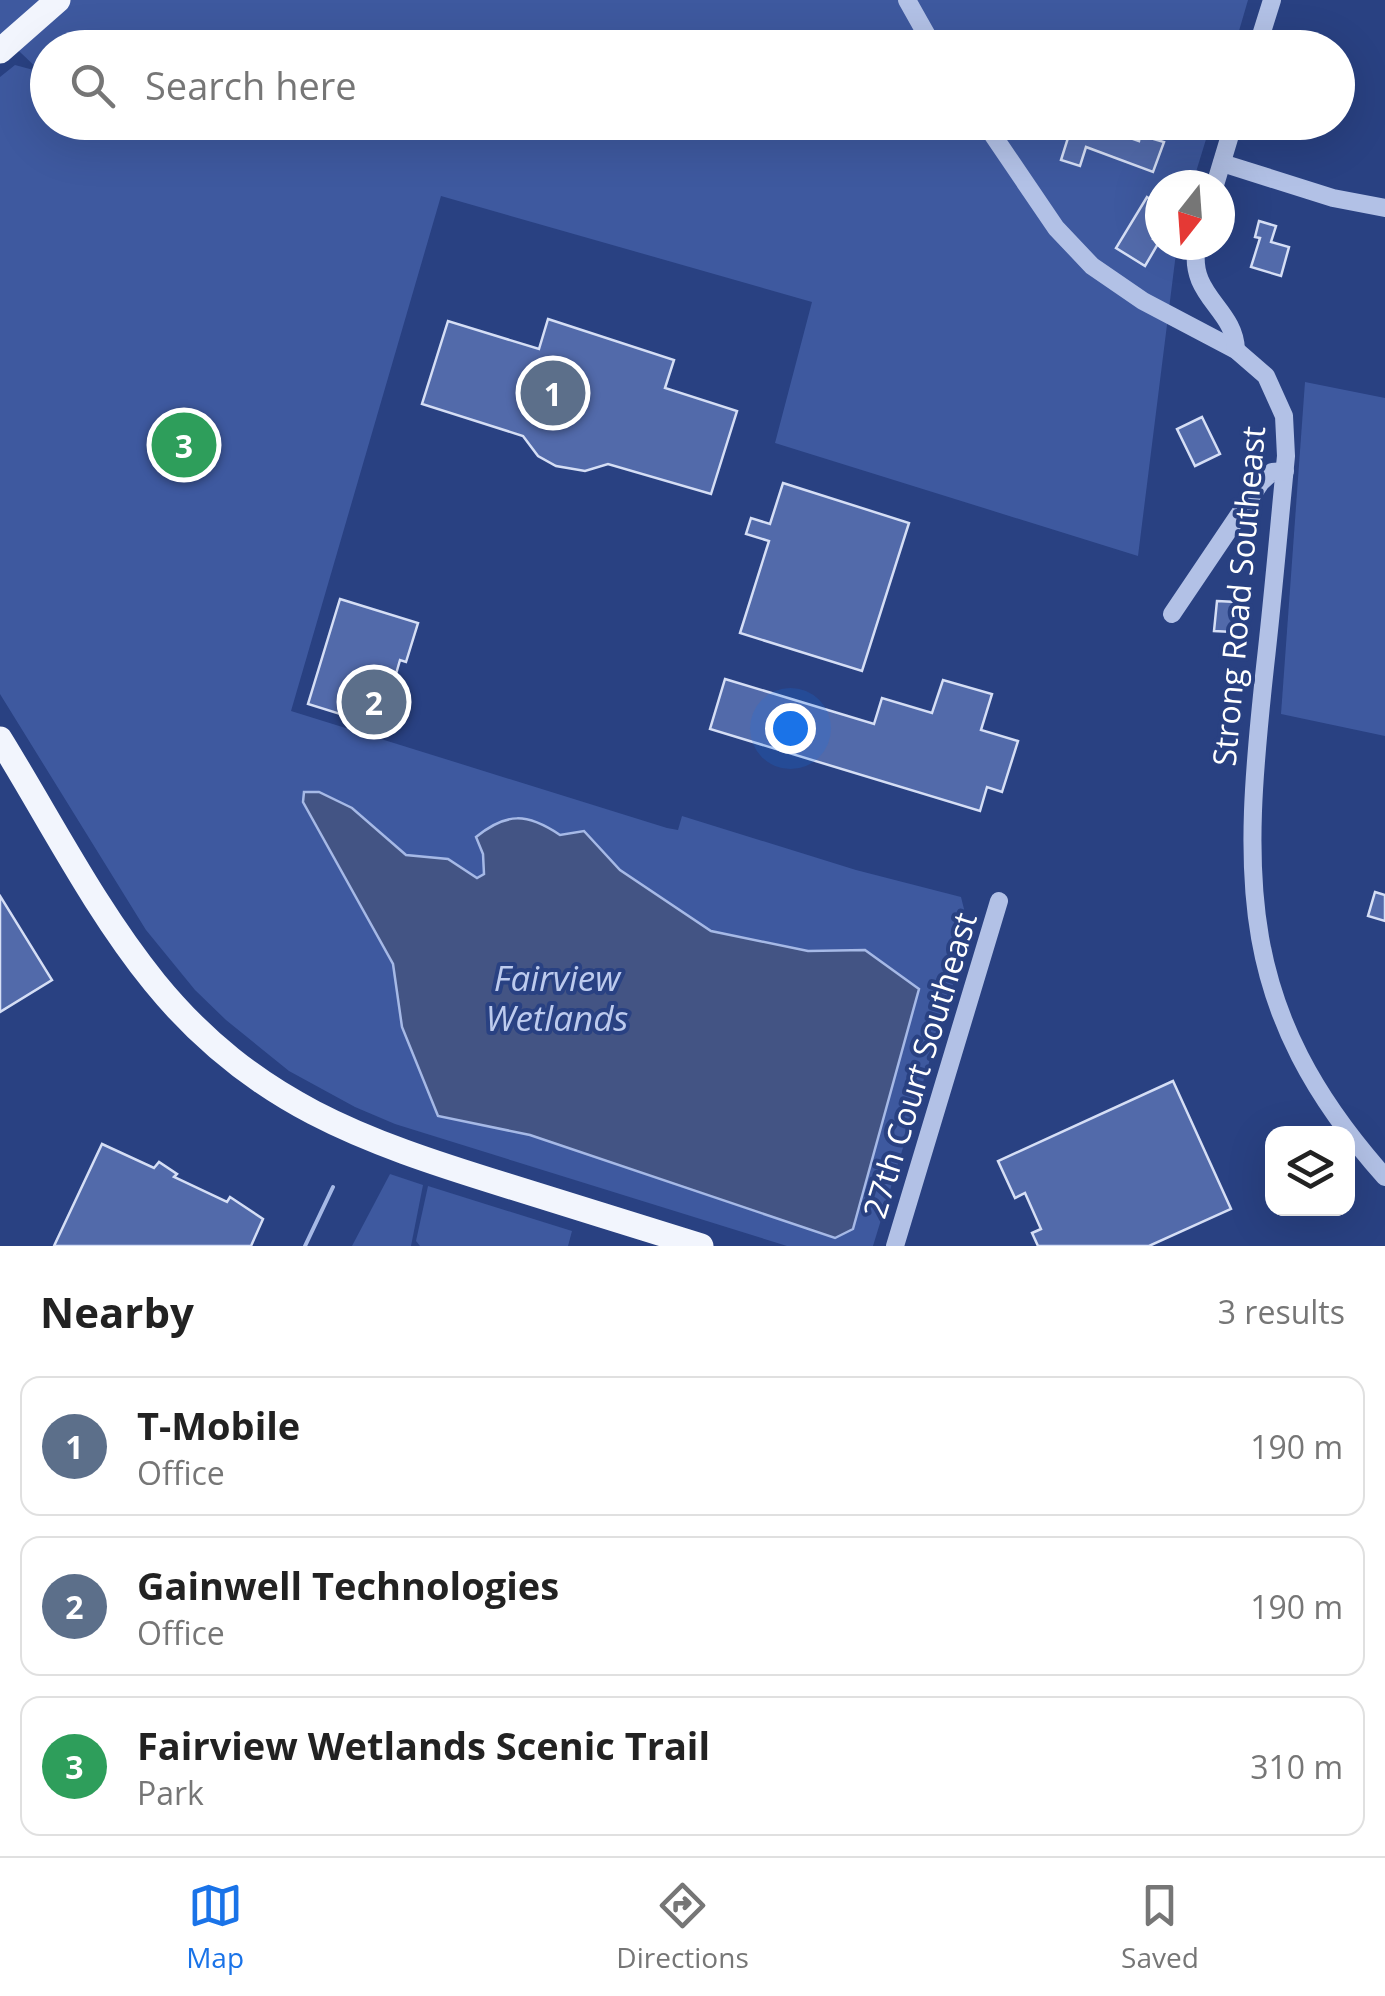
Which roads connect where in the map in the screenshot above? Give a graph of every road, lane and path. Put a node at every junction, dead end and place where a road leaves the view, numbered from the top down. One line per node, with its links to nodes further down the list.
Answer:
1 (58, 0): 6 (main road)
2 (908, 0): 4 (street)
3 (1272, 0): 5 (street)
4 (924, 30)
5 (1263, 30)
6 (0, 51)
7 (996, 140): 13 (street, Strong Road Southeast)
8 (1229, 140): 9 (street)
9 (1222, 163): 10 (street); 11 (street)
10 (1220, 170)
11 (1385, 208)
12 (1196, 260): 13 (street)
13 (1236, 350): 14 (street, Strong Road Southeast)
14 (1285, 470): 15 (street); 18 (street, Strong Road Southeast)
15 (1172, 614)
16 (0, 739): 19 (main road)
17 (999, 901): 20 (street, 27th Court Southeast)
18 (1385, 1177)
19 (701, 1246)
20 (896, 1246)

